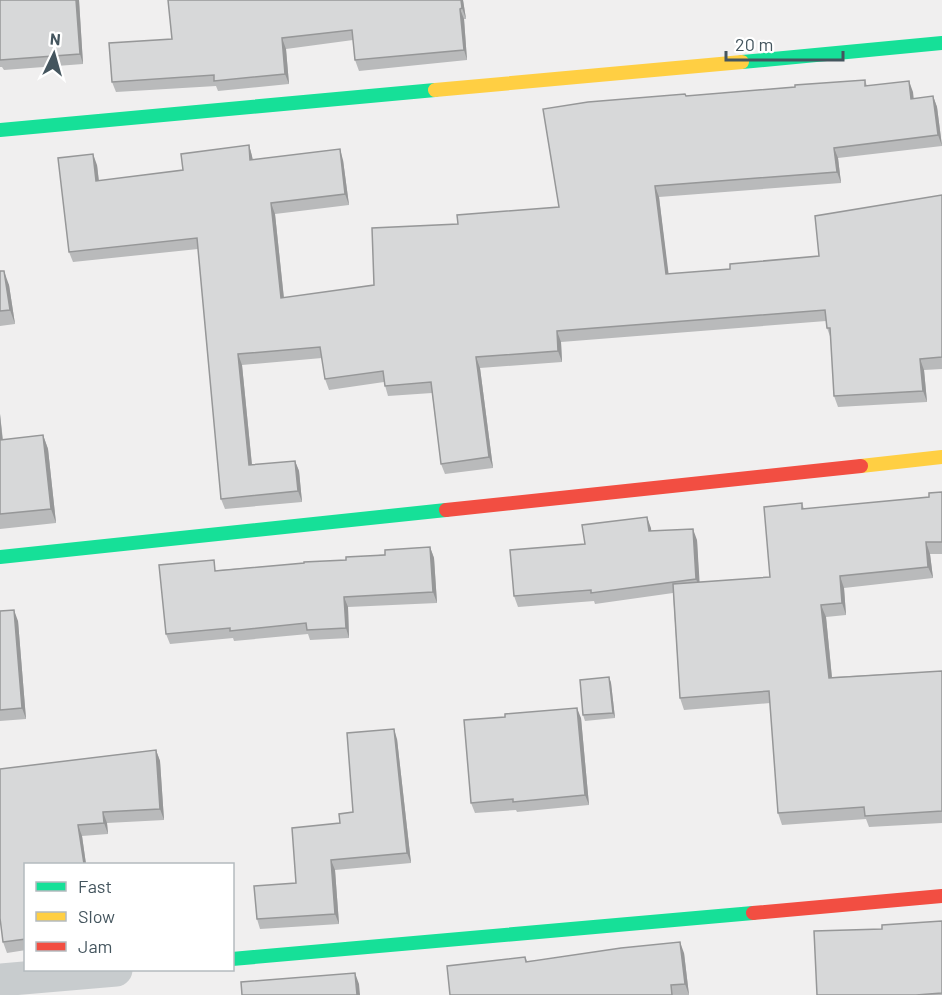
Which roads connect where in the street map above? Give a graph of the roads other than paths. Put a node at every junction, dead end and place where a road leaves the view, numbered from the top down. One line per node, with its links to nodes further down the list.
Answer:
1 (942, 43): 2 (street)
2 (0, 130)
3 (942, 457): 4 (street)
4 (0, 557)
5 (942, 896): 6 (street)
6 (234, 959)
7 (95, 971): 8 (street)
8 (0, 980)

